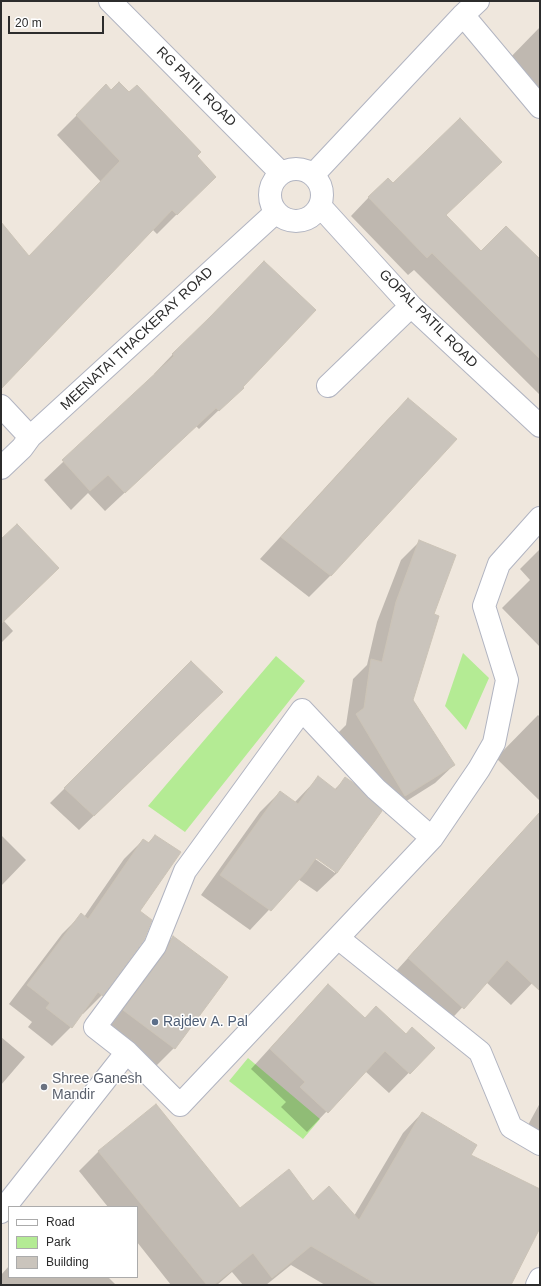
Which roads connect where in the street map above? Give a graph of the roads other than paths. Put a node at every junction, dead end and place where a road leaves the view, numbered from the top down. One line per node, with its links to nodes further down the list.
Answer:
1 (110, 1): 4 (street, RG PATIL ROAD)
2 (470, 8): 3 (street); 5 (street)
3 (540, 106)
4 (281, 173): 5 (street); 7 (street)
5 (313, 174): 6 (street)
6 (320, 206): 7 (street); 8 (street, GOPAL PATIL ROAD)
7 (276, 212): 12 (street, MEENATAI THACKERAY ROAD)
8 (411, 306): 9 (street); 11 (street, GOPAL PATIL ROAD)
9 (328, 386)
10 (1, 406): 12 (street)
11 (540, 426)
12 (30, 437): 13 (street, MEENATAI THACKERAY ROAD)
13 (1, 468)
14 (540, 518): 15 (street)
15 (432, 838): 16 (street); 17 (street)
16 (338, 938): 17 (street); 18 (street)
17 (127, 1052): 19 (street)
18 (540, 1144)
19 (1, 1212)
20 (540, 1279): 21 (street)
21 (537, 1285)

